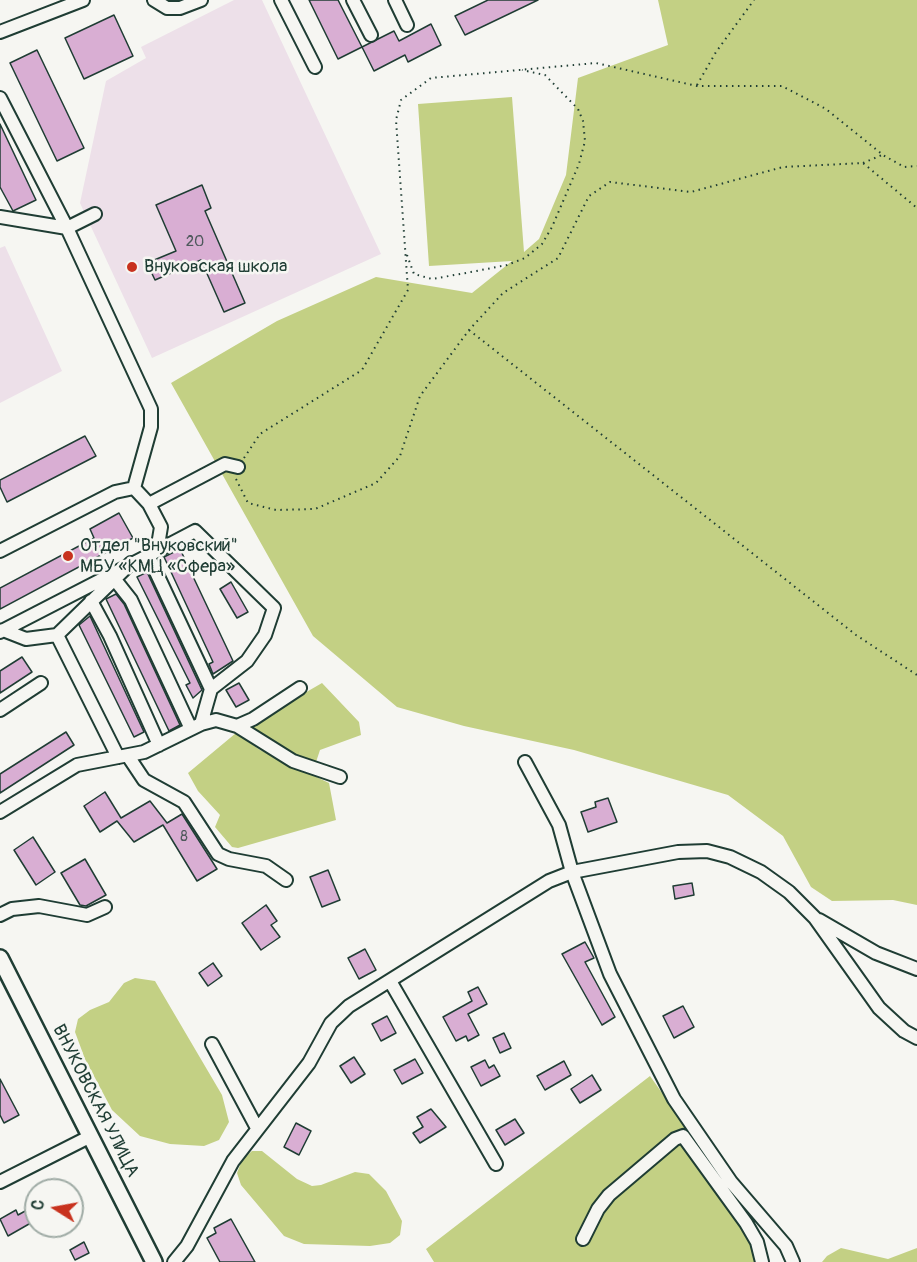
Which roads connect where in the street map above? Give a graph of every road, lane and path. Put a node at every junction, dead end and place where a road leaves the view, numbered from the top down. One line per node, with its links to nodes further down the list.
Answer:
1 (81, 0): 9 (street)
2 (154, 0): 3 (street)
3 (201, 0)
4 (280, 0): 11 (street)
5 (353, 0): 10 (street)
6 (395, 0): 8 (street)
7 (754, 0): 13 (path)
8 (407, 26)
9 (0, 32)
10 (371, 35)
11 (315, 67)
12 (515, 69): 13 (path); 22 (path); 22 (path)
13 (697, 86): 15 (path)
14 (0, 98): 21 (street)
15 (883, 155): 16 (path); 17 (path)
16 (863, 163): 18 (path); 23 (path)
17 (917, 166)
18 (917, 208)
19 (95, 214): 21 (street)
20 (0, 217): 21 (street)
21 (67, 228): 25 (street)
22 (406, 252): 24 (path)
23 (469, 330): 24 (path); 34 (path)
24 (237, 467): 26 (street)
25 (134, 488): 26 (street); 27 (street)
26 (149, 504): 28 (street)
27 (0, 551)
28 (152, 553): 29 (street); 37 (street); 37 (street)
29 (131, 563): 30 (street); 32 (street)
30 (116, 580): 31 (street); 39 (street)
31 (91, 601): 33 (street); 41 (street)
32 (1, 631): 33 (street)
33 (57, 635): 42 (street)
34 (917, 675)
35 (41, 683): 38 (street)
36 (300, 688): 40 (street)
37 (211, 689): 39 (street)
38 (0, 710)
39 (196, 726): 40 (street); 41 (street)
40 (237, 726): 44 (street)
41 (159, 745): 42 (street)
42 (123, 757): 45 (street); 47 (street)
43 (525, 762): 46 (street)
44 (340, 777)
45 (0, 812)
46 (572, 872): 50 (street); 53 (street); 64 (street)
47 (286, 880)
48 (105, 906): 49 (street)
49 (0, 915)
50 (815, 918): 52 (street); 54 (street)
51 (0, 958): 57 (main road, ВНУКОВСКАЯ УЛИЦА)
52 (917, 969)
53 (390, 981): 56 (street); 58 (street)
54 (917, 1038)
55 (212, 1044): 56 (street)
56 (257, 1128): 61 (street)
57 (91, 1136): 59 (street); 62 (main road, ВНУКОВСКАЯ УЛИЦА)
58 (495, 1164)
59 (0, 1182)
60 (583, 1239): 63 (street)
61 (177, 1261)
62 (154, 1262)
63 (762, 1262)
64 (793, 1262)

